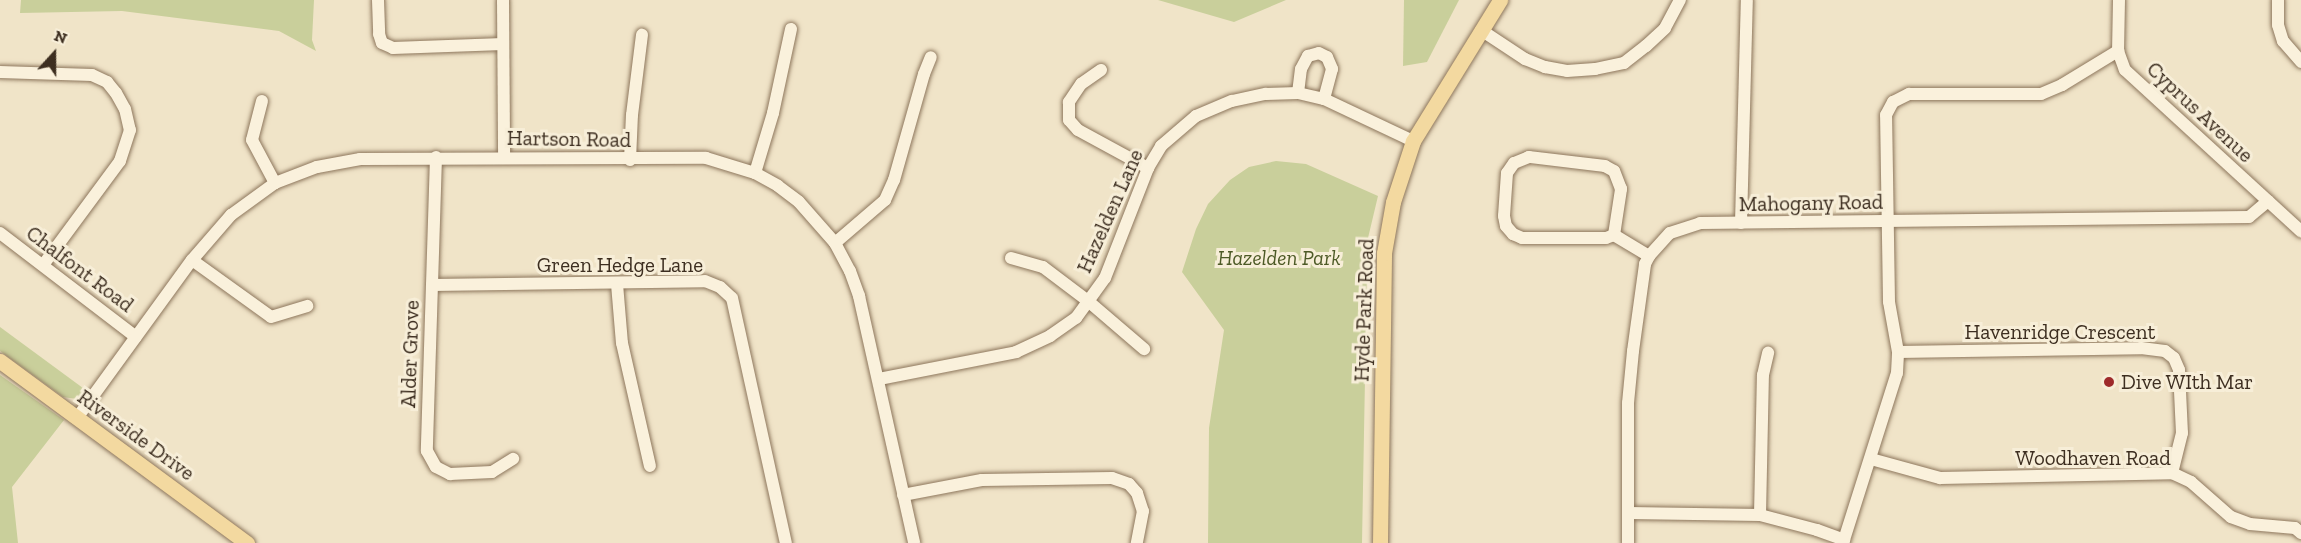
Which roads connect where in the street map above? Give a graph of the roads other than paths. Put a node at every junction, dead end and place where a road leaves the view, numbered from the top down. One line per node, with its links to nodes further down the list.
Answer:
1 (378, 0): 11 (street)
2 (503, 0): 11 (street)
3 (1500, 0): 9 (main road, Hyde Park Road)
4 (1680, 0): 9 (street)
5 (1747, 0): 29 (street)
6 (2119, 0): 12 (street)
7 (2278, 0): 14 (street)
8 (791, 29): 25 (street)
9 (1481, 30): 20 (main road, Hyde Park Road)
10 (642, 35): 23 (street)
11 (503, 44): 22 (street)
12 (2118, 51): 27 (street, Cyprus Avenue); 28 (street)
13 (931, 57): 33 (street)
14 (2301, 62)
15 (1101, 70): 24 (street)
16 (0, 72): 37 (street)
17 (1298, 93): 18 (street, Hazelden Lane); 18 (street); 24 (street, Hazelden Lane)
18 (1324, 99): 20 (street, Hazelden Lane)
19 (262, 101): 26 (street)
20 (1413, 141): 62 (main road, Hyde Park Road)
21 (436, 157): 22 (street, Hartson Road); 26 (street, Hartson Road); 39 (street, Alder Grove)
22 (504, 158): 23 (street, Hartson Road)
23 (630, 160): 25 (street, Hartson Road)
24 (1148, 168): 40 (street, Hazelden Lane)
25 (756, 173): 33 (street, Hartson Road)
26 (275, 183): 36 (street, Hartson Road)
27 (2268, 201): 28 (street, Mahogany Road); 30 (street, Cyprus Avenue)
28 (1887, 222): 29 (street, Mahogany Road); 44 (street)
29 (1741, 223): 34 (street, Mahogany Road)
30 (2301, 231)
31 (0, 232): 37 (street, Chalfont Road)
32 (1614, 235): 32 (street); 34 (street)
33 (836, 243): 47 (street, Hartson Road)
34 (1649, 256): 54 (street)
35 (1011, 258): 40 (street)
36 (192, 260): 41 (street); 42 (street, Hartson Road)
37 (44, 265): 42 (street, Chalfont Road)
38 (617, 284): 39 (street, Green Hedge Lane); 51 (street); 59 (street, Green Hedge Lane)
39 (432, 285): 49 (street, Alder Grove)
40 (1088, 301): 43 (street); 47 (street, Hazelden Lane)
41 (307, 306)
42 (136, 337): 48 (street, Hartson Road)
43 (1144, 349)
44 (1898, 352): 50 (street); 52 (street, Havenridge Crescent)
45 (1768, 353): 55 (street)
46 (0, 362): 48 (main road, Riverside Drive)
47 (879, 379): 53 (street, Hartson Road)
48 (77, 418): 58 (main road, Riverside Drive)
49 (513, 459)
50 (1870, 459): 52 (street, Woodhaven Road); 57 (street)
51 (650, 466)
52 (2172, 473): 56 (street, Woodhaven Road)
53 (903, 495): 60 (street, Hartson Road); 61 (street)
54 (1629, 513): 55 (street); 63 (street)
55 (1760, 515): 57 (street)
56 (2301, 532)
57 (1843, 542)
58 (247, 543)
59 (786, 543)
60 (914, 543)
61 (1137, 543)
62 (1380, 543)
63 (1628, 543)

